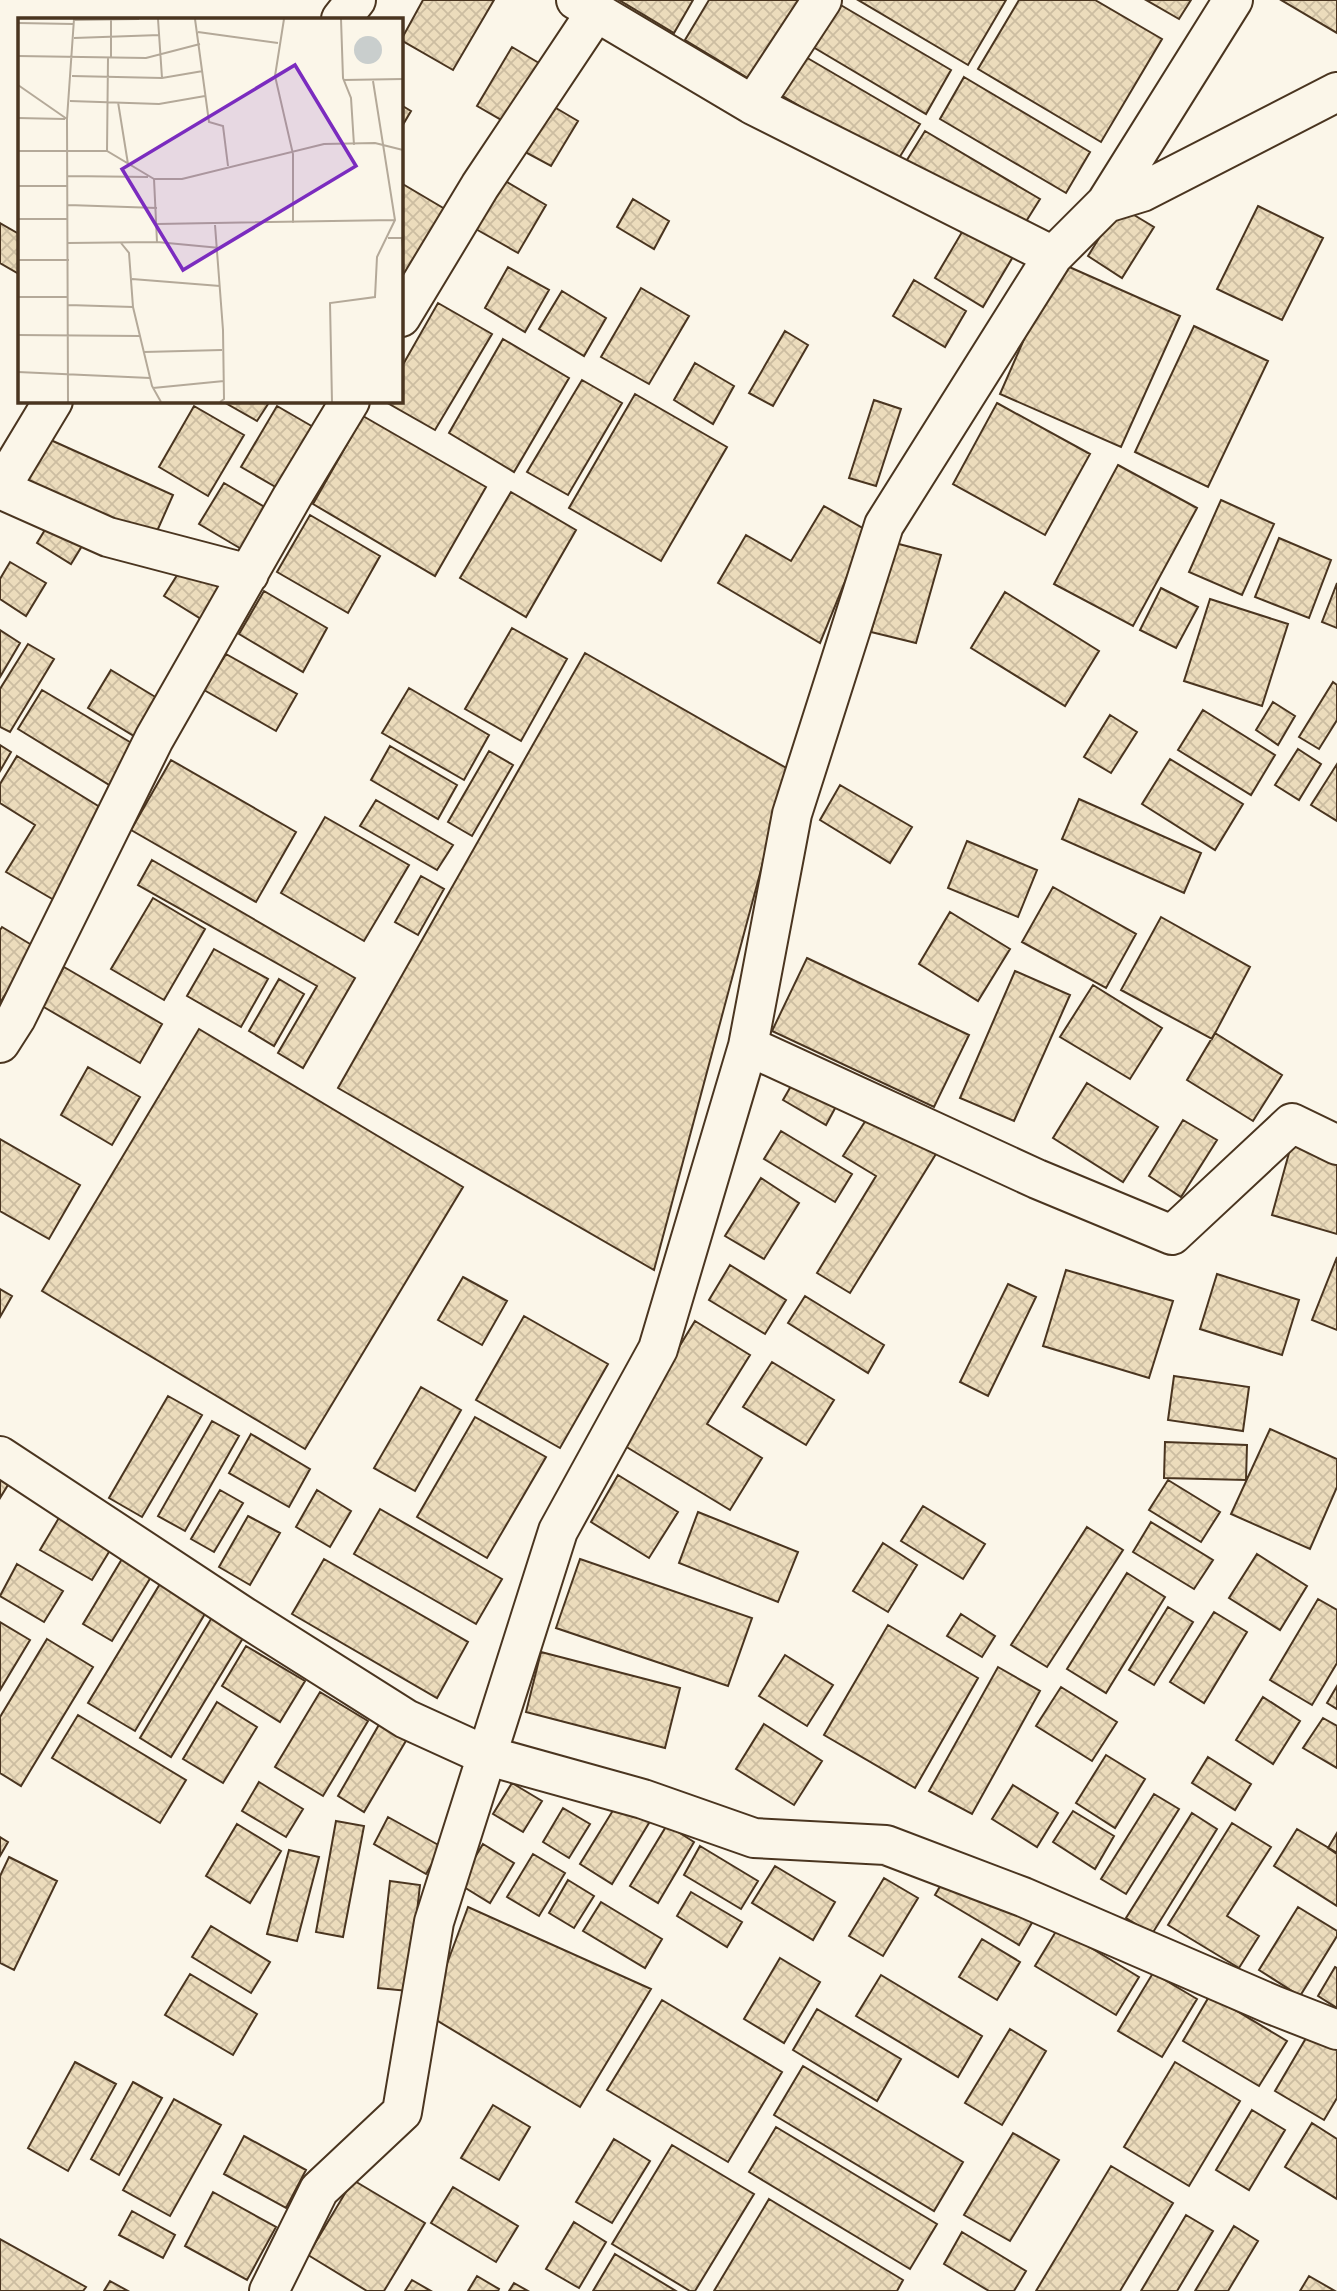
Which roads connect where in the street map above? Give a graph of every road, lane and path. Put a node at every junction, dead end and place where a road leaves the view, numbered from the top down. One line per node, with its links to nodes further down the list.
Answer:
1 (356, 0): 5 (street)
2 (822, 0): 7 (street)
3 (1233, 0): 8 (street)
4 (586, 6): 7 (street); 10 (street)
5 (342, 18)
6 (1337, 92): 8 (street)
7 (752, 105): 9 (street)
8 (1106, 203): 9 (street)
9 (1053, 256): 16 (street)
10 (402, 315)
11 (52, 402): 13 (street)
12 (349, 402): 14 (street)
13 (0, 489): 14 (street)
14 (249, 574): 15 (street)
15 (0, 1043)
16 (748, 1046): 17 (street); 19 (street)
17 (1337, 1145)
18 (0, 1456): 19 (street)
19 (485, 1755): 20 (street); 21 (street)
20 (1337, 2030)
21 (269, 2291)

